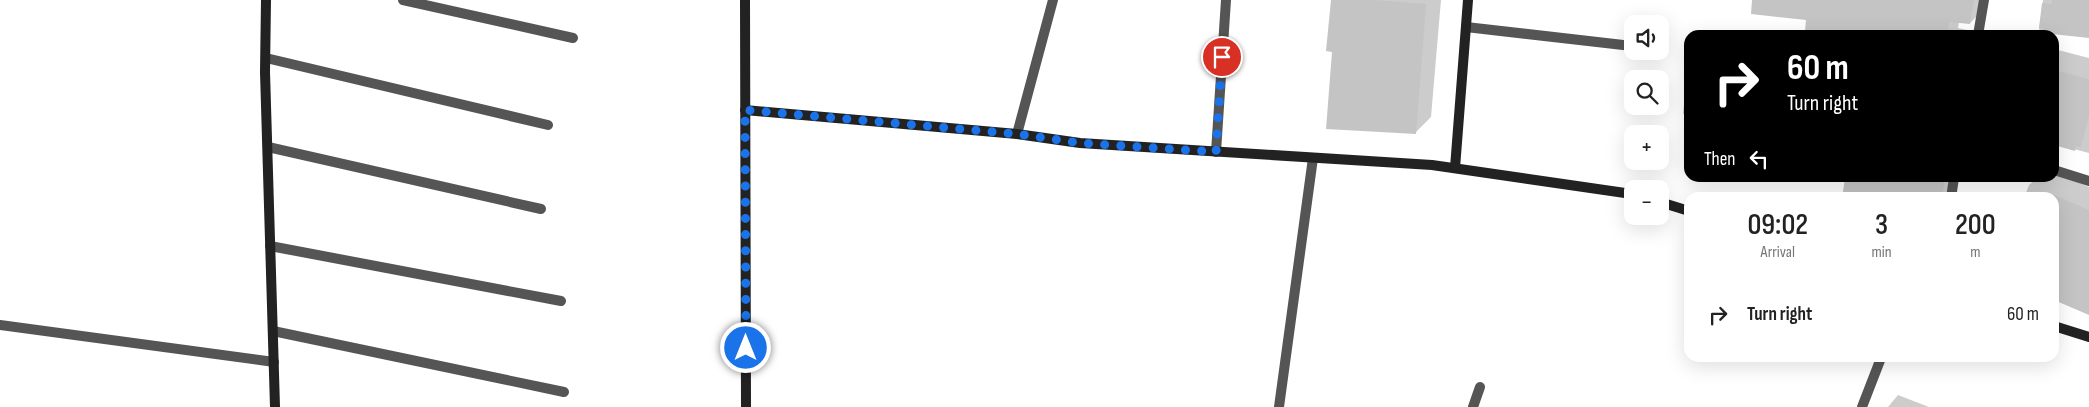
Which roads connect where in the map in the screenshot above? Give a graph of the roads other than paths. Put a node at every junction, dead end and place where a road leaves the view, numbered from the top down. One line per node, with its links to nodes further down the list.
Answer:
1 (266, 0): 12 (street)
2 (403, 0): 10 (street)
3 (745, 0): 13 (street)
4 (1053, 0): 15 (street)
5 (1226, 0): 17 (street)
6 (1468, 0): 8 (street)
7 (1984, 0): 9 (street)
8 (1466, 27): 11 (street); 19 (street)
9 (1979, 30)
10 (573, 38)
11 (1624, 45)
12 (266, 58): 14 (street); 16 (street)
13 (745, 110): 15 (street); 37 (street)
14 (548, 125)
15 (1017, 134): 17 (street)
16 (268, 147): 25 (street); 26 (street)
17 (1216, 152): 18 (street)
18 (1313, 158): 19 (street); 38 (street)
19 (1455, 168): 22 (street)
20 (2059, 172): 21 (street)
21 (2089, 181)
22 (1624, 193)
23 (1669, 205): 24 (street)
24 (1684, 209)
25 (540, 210)
26 (270, 246): 27 (street); 30 (street)
27 (561, 301)
28 (0, 326): 32 (street)
29 (2059, 328): 31 (street)
30 (273, 331): 32 (street); 35 (street)
31 (2089, 337)
32 (274, 362): 36 (street)
33 (1879, 362): 40 (street)
34 (1480, 387): 39 (street)
35 (564, 392)
36 (275, 407)
37 (746, 407)
38 (1278, 407)
39 (1473, 407)
40 (1862, 407)

